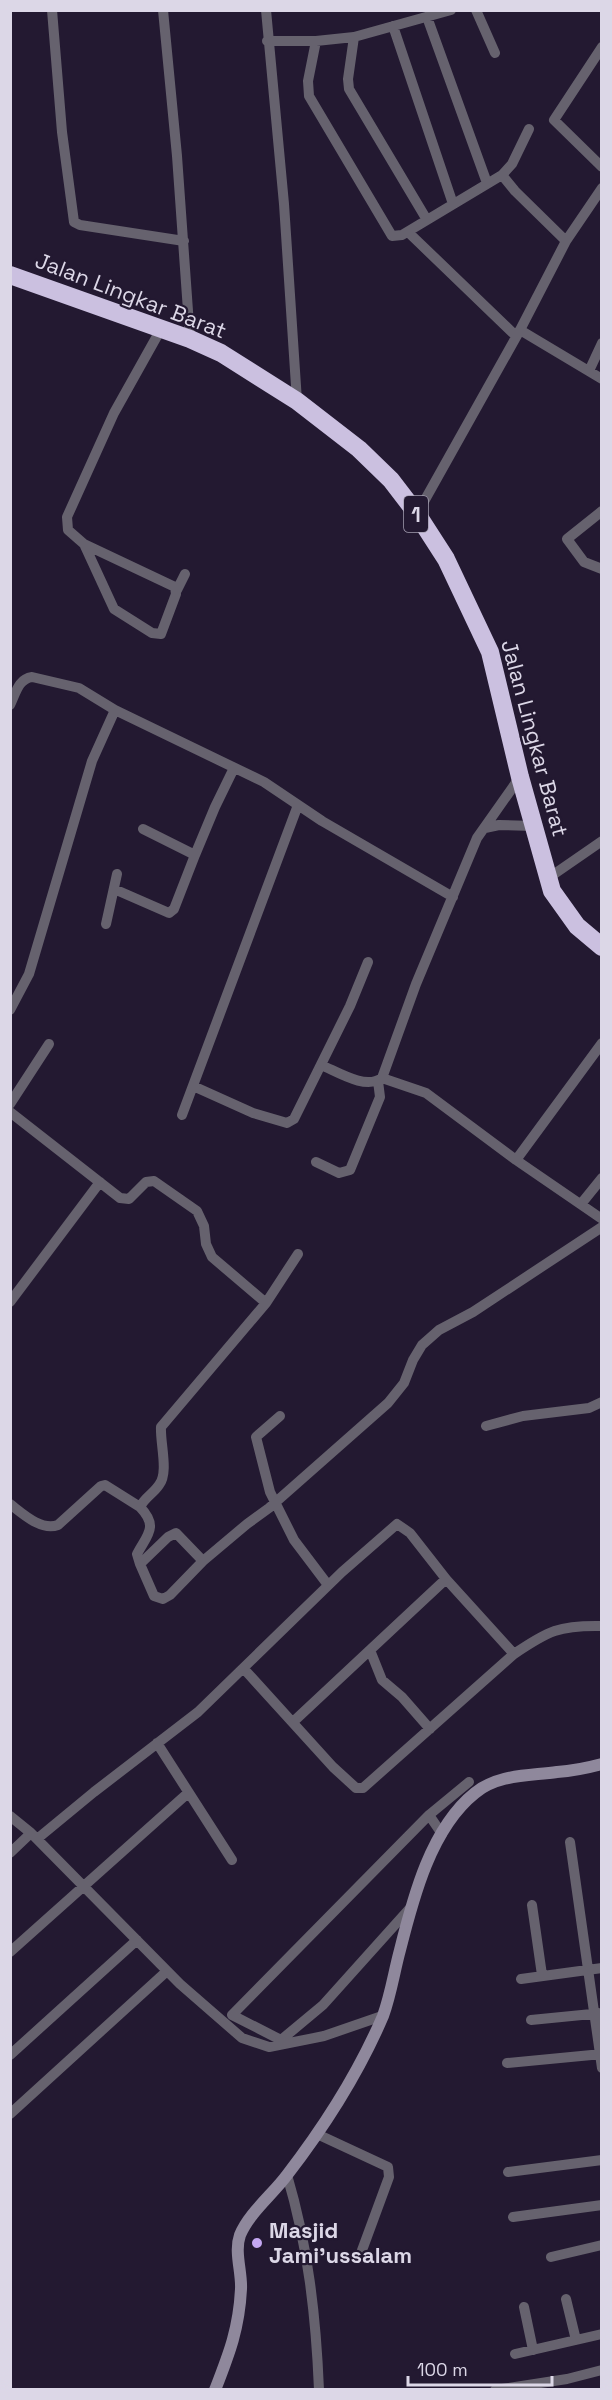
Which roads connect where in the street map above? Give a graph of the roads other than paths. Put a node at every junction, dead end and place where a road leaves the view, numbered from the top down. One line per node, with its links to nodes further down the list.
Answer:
1 (52, 10): 21 (street)
2 (163, 10): 21 (street)
3 (266, 10): 9 (street)
4 (452, 10): 6 (street)
5 (476, 10): 12 (street)
6 (427, 17): 7 (street); 16 (street)
7 (393, 26): 8 (street); 18 (street)
8 (354, 37): 10 (street); 19 (street)
9 (267, 41): 10 (street); 30 (street)
10 (316, 41): 20 (street)
11 (602, 46): 14 (street)
12 (495, 53)
13 (528, 129): 15 (street)
14 (602, 167)
15 (502, 175): 16 (street); 22 (street)
16 (487, 183): 18 (street)
17 (602, 188): 22 (street)
18 (453, 204): 19 (street)
19 (427, 220): 20 (street)
20 (408, 231): 25 (street)
21 (184, 241): 26 (street)
22 (566, 241): 25 (street)
23 (10, 275): 24 (highway, Jalan Lingkar Barat / 1)
24 (161, 329): 26 (highway, Jalan Lingkar Barat / 1); 33 (street)
25 (518, 333): 28 (street); 32 (street)
26 (190, 339): 30 (highway, Jalan Lingkar Barat / 1)
27 (602, 343): 28 (street)
28 (589, 371): 29 (street)
29 (602, 379)
30 (297, 401): 32 (highway, Jalan Lingkar Barat / 1)
31 (602, 511): 34 (street)
32 (417, 514): 40 (highway, Jalan Lingkar Barat / 1)
33 (84, 544): 36 (street); 36 (street)
34 (602, 569)
35 (185, 574): 36 (street)
36 (177, 590)
37 (10, 705): 38 (street)
38 (115, 710): 39 (street); 54 (street)
39 (234, 768): 41 (street); 46 (street)
40 (520, 777): 42 (highway, Jalan Lingkar Barat / 1); 43 (street)
41 (298, 805): 50 (street); 59 (street)
42 (533, 826): 43 (street); 48 (highway, Jalan Lingkar Barat / 1)
43 (485, 828): 50 (street)
44 (143, 829): 46 (street)
45 (602, 841): 48 (street)
46 (195, 855): 49 (street)
47 (117, 874): 49 (street)
48 (548, 879): 52 (highway, Jalan Lingkar Barat / 1)
49 (114, 889): 51 (street)
50 (453, 897): 58 (street)
51 (106, 924)
52 (602, 947)
53 (368, 962): 57 (street)
54 (10, 1010)
55 (602, 1043): 63 (street)
56 (50, 1044): 60 (street)
57 (321, 1065): 58 (street); 59 (street)
58 (380, 1080): 63 (street); 64 (street)
59 (193, 1086): 62 (street)
60 (10, 1104)
61 (10, 1112): 66 (street)
62 (182, 1115)
63 (516, 1160): 67 (street)
64 (316, 1162)
65 (602, 1178): 67 (street)
66 (100, 1182): 71 (street); 72 (street)
67 (581, 1204): 68 (street)
68 (602, 1219)
69 (602, 1227): 76 (street)
70 (298, 1254): 72 (street)
71 (10, 1302)
72 (266, 1304): 78 (street)
73 (602, 1402): 75 (street)
74 (280, 1416): 76 (street)
75 (486, 1426)
76 (275, 1502): 79 (street); 82 (street)
77 (10, 1504): 78 (street)
78 (140, 1507): 80 (street)
79 (203, 1561): 80 (street); 80 (street)
80 (140, 1564)
81 (446, 1580): 82 (street); 84 (street); 85 (street)
82 (328, 1586): 86 (street)
83 (602, 1626): 85 (street)
84 (370, 1650): 87 (street); 88 (street)
85 (513, 1654): 88 (street)
86 (244, 1669): 87 (street); 89 (street)
87 (293, 1722): 88 (street)
88 (430, 1729)
89 (157, 1743): 92 (street); 96 (street)
90 (602, 1764): 95 (street)
91 (469, 1782): 93 (street)
92 (188, 1793): 99 (street); 100 (street)
93 (429, 1815): 95 (street); 113 (street)
94 (10, 1816): 96 (street)
95 (442, 1834): 102 (street)
96 (34, 1836): 98 (street); 100 (street)
97 (570, 1842): 107 (street)
98 (10, 1853)
99 (232, 1860)
100 (85, 1887): 103 (street); 104 (street)
101 (532, 1905): 108 (street)
102 (411, 1907): 111 (street); 113 (street)
103 (137, 1940): 106 (street); 116 (street)
104 (10, 1952)
105 (602, 1968): 107 (street)
106 (167, 1971): 114 (street); 119 (street)
107 (586, 1971): 108 (street); 110 (street)
108 (542, 1975): 109 (street)
109 (522, 1979)
110 (597, 2014): 112 (street); 115 (street)
111 (382, 2016): 114 (street); 120 (street)
112 (531, 2020)
113 (281, 2040): 114 (street)
114 (269, 2047)
115 (600, 2054): 117 (street); 118 (street)
116 (10, 2055)
117 (507, 2063)
118 (602, 2068)
119 (10, 2114)
120 (317, 2134): 123 (street); 127 (street)
121 (602, 2160): 122 (street)
122 (508, 2172)
123 (287, 2175): 138 (street); 139 (street)
124 (602, 2205): 125 (street)
125 (513, 2217)
126 (602, 2245): 128 (street)
127 (361, 2253)
128 (551, 2258)
129 (566, 2299): 132 (street)
130 (524, 2307): 133 (street)
131 (602, 2334): 132 (street)
132 (576, 2340): 133 (street)
133 (533, 2350): 134 (street)
134 (515, 2354)
135 (602, 2370): 136 (street)
136 (568, 2384): 137 (street)
137 (529, 2388): 140 (street)
138 (215, 2390)
139 (319, 2390)
140 (495, 2390)

